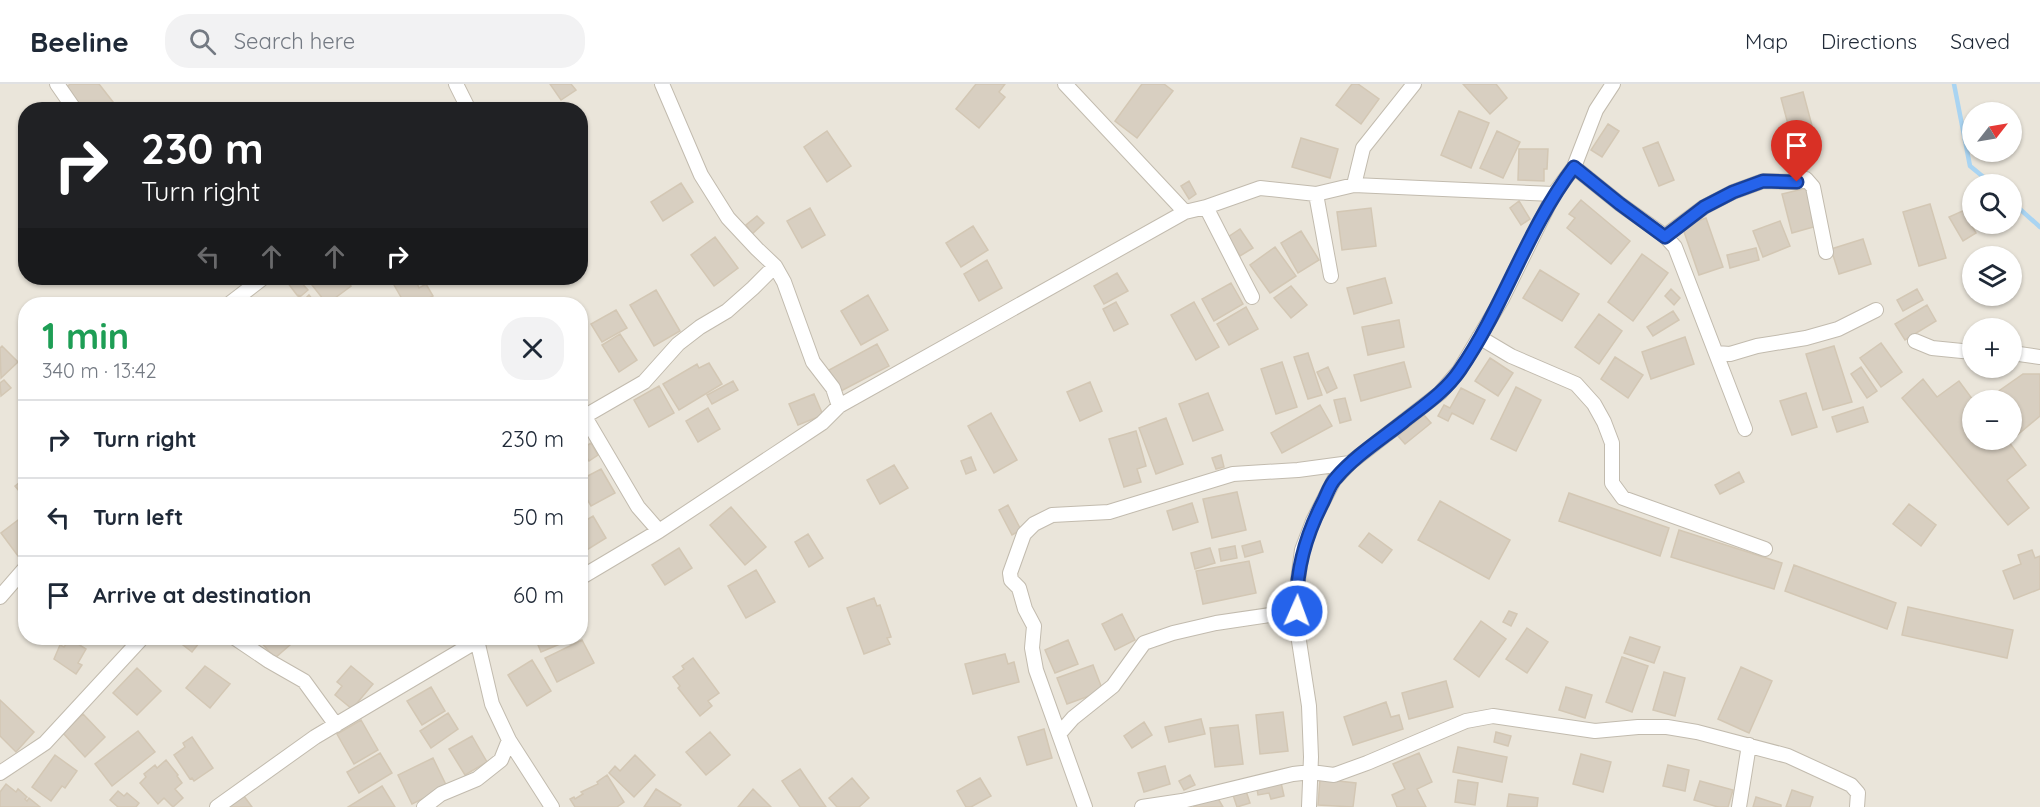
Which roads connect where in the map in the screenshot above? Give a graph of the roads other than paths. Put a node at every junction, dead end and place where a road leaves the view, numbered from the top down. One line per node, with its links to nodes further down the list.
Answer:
1 (57, 84): 7 (street)
2 (456, 84): 8 (street)
3 (662, 84): 17 (street)
4 (1065, 84): 14 (street)
5 (1414, 84): 10 (street)
6 (1613, 84): 9 (street)
7 (69, 102)
8 (465, 102)
9 (1574, 167): 12 (street); 15 (street)
10 (1354, 185): 11 (street); 12 (street)
11 (1316, 194): 13 (street); 18 (street)
12 (1554, 194): 23 (street)
13 (1206, 207): 14 (street); 21 (street)
14 (1185, 212): 29 (street)
15 (1665, 237): 16 (street); 26 (street)
16 (1826, 252)
17 (775, 266): 29 (street); 30 (street)
18 (1331, 276)
19 (251, 285): 20 (street)
20 (237, 297)
21 (1251, 297)
22 (1876, 310): 26 (street)
23 (1479, 337): 33 (street); 35 (street)
24 (1915, 341): 25 (street)
25 (1962, 351)
26 (1716, 353): 32 (street)
27 (2022, 354): 28 (street)
28 (2040, 357)
29 (839, 406): 34 (street)
30 (588, 415)
31 (588, 426): 34 (street)
32 (1745, 429)
33 (1350, 463): 39 (street); 45 (street)
34 (659, 531): 36 (street)
35 (1765, 549)
36 (588, 573)
37 (18, 576): 38 (street)
38 (0, 597)
39 (1297, 611): 45 (street); 48 (street)
40 (136, 645): 49 (street)
41 (245, 645): 44 (street)
42 (470, 645): 44 (street)
43 (481, 645): 46 (street)
44 (336, 725): 50 (street)
45 (1059, 734): 53 (street)
46 (510, 740): 51 (street); 52 (street)
47 (1749, 745): 48 (street); 56 (street); 57 (street)
48 (1311, 772): 54 (street); 55 (street)
49 (0, 773)
50 (217, 807)
51 (424, 807)
52 (552, 807)
53 (1085, 807)
54 (1142, 807)
55 (1309, 807)
56 (1739, 807)
57 (1857, 807)

